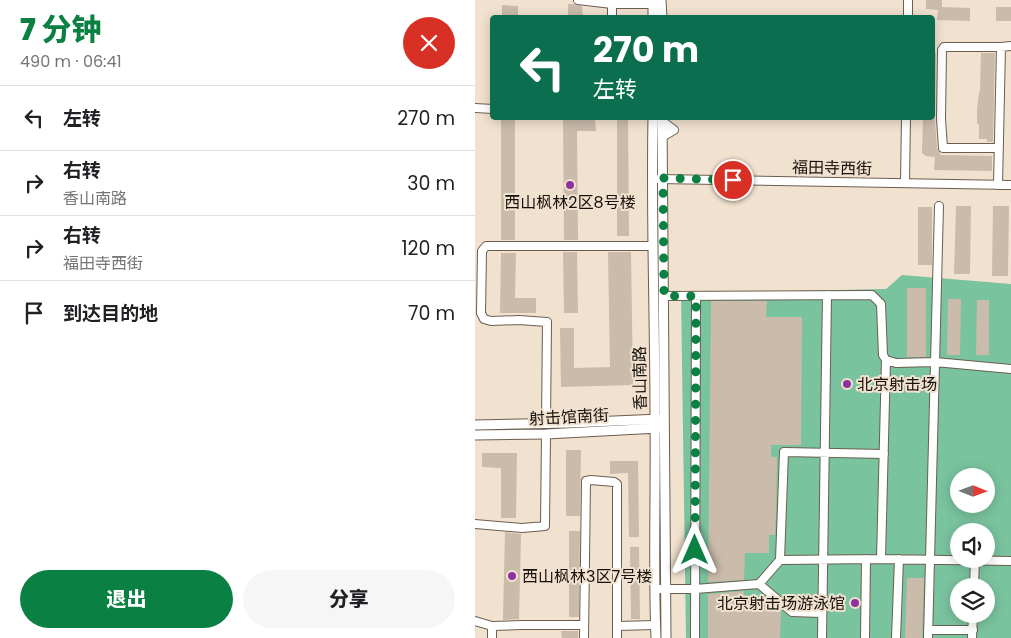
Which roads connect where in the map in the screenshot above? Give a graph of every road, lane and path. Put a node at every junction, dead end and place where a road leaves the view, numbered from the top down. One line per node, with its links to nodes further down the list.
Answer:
1 (578, 0): 4 (street)
2 (908, 0): 8 (street)
3 (656, 1): 4 (street); 6 (main road); 7 (main road)
4 (612, 4): 5 (street)
5 (612, 15)
6 (654, 15)
7 (661, 15)
8 (907, 15)
9 (1011, 46): 10 (street)
10 (1001, 47): 16 (street); 16 (street)
11 (475, 108): 12 (street)
12 (490, 108)
13 (653, 120): 18 (main road, 香山南路)
14 (662, 120): 17 (main road, 香山南路)
15 (906, 120): 19 (street)
16 (999, 148): 20 (street)
17 (663, 178): 18 (street, 福田寺西街); 19 (street, 福田寺西街); 25 (main road, 香山南路)
18 (652, 179): 23 (main road, 香山南路)
19 (905, 182): 20 (street, 福田寺西街)
20 (998, 185): 21 (street, 福田寺西街)
21 (1011, 185)
22 (939, 206): 28 (street)
23 (653, 246): 30 (street); 31 (main road, 香山南路)
24 (827, 295): 26 (street); 27 (street); 35 (street)
25 (664, 296): 26 (street); 31 (main road, 香山南路)
26 (696, 296): 50 (street)
27 (886, 360): 28 (street); 36 (street)
28 (935, 362): 29 (street); 43 (street)
29 (1011, 369)
30 (546, 423): 31 (main road, 射击馆南街); 32 (main road, 射击馆南街)
31 (660, 423): 33 (main road, 射击馆南街); 48 (main road, 香山南路); 49 (main road, 香山南路)
32 (475, 425)
33 (547, 434): 34 (main road, 射击馆南街); 37 (street)
34 (475, 435)
35 (825, 453): 36 (street); 38 (street); 42 (street)
36 (884, 454): 40 (street)
37 (475, 524)
38 (823, 558): 39 (street); 42 (street); 51 (street)
39 (866, 559): 40 (street); 66 (street)
40 (881, 559): 41 (street)
41 (899, 559): 43 (street); 67 (street)
42 (781, 560): 47 (street)
43 (930, 560): 44 (street); 57 (street)
44 (950, 560)
45 (995, 561): 46 (street)
46 (1011, 561)
47 (759, 584): 50 (street); 51 (street)
48 (655, 589): 49 (street); 54 (main road, 香山南路)
49 (665, 589): 50 (street); 63 (main road, 香山南路)
50 (695, 589): 64 (street)
51 (822, 613): 65 (street)
52 (475, 621): 55 (street)
53 (584, 625): 55 (street); 56 (street); 60 (street)
54 (655, 625): 56 (street); 62 (main road, 香山南路)
55 (492, 626): 59 (street)
56 (617, 626): 61 (street)
57 (928, 634): 58 (street)
58 (972, 634)
59 (492, 638)
60 (584, 638)
61 (617, 638)
62 (656, 638)
63 (666, 638)
64 (695, 638)
65 (822, 638)
66 (865, 638)
67 (896, 638)

